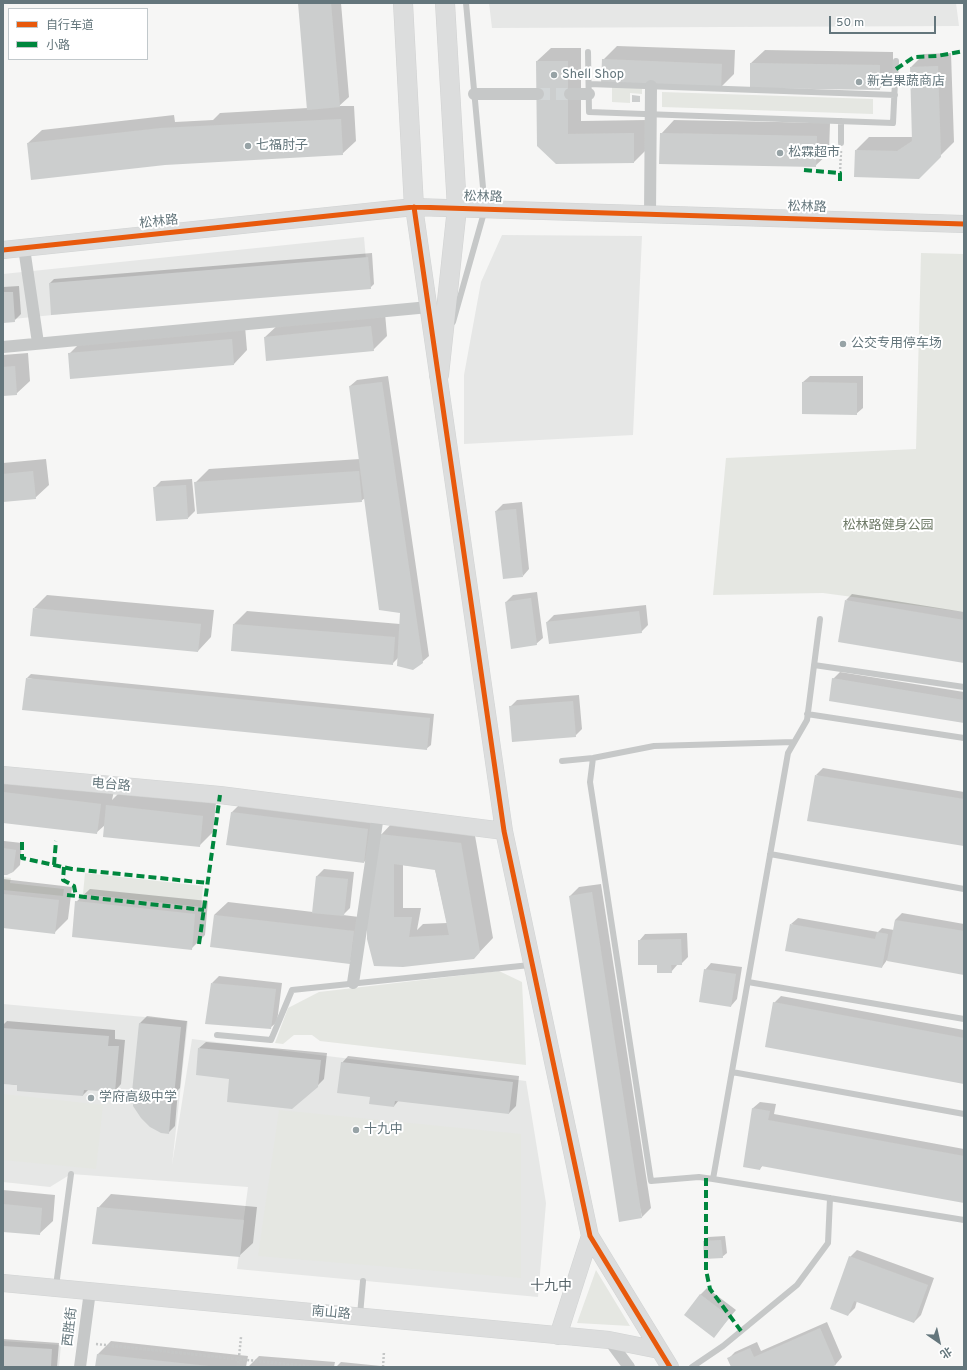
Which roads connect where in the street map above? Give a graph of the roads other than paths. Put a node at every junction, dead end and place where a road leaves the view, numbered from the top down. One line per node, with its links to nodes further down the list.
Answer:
1 (402, 3): 15 (main road)
2 (445, 3): 16 (main road)
3 (466, 3): 8 (lane)
4 (588, 52): 7 (lane)
5 (896, 61): 11 (lane)
6 (651, 86): 7 (lane); 11 (lane); 12 (street)
7 (589, 89): 10 (street); 12 (lane)
8 (474, 94): 9 (street); 17 (lane)
9 (538, 94)
10 (570, 94)
11 (895, 95): 13 (lane)
12 (651, 114): 13 (lane); 18 (street)
13 (841, 121): 14 (lane)
14 (841, 143)
15 (414, 206): 16 (street, 松林路); 20 (street, 松林路); 22 (street)
16 (457, 208): 17 (street, 松林路); 25 (main road)
17 (485, 209): 18 (street, 松林路); 25 (lane)
18 (650, 214): 19 (street, 松林路)
19 (964, 224)
20 (24, 248): 21 (street, 松林路); 23 (street)
21 (3, 250)
22 (429, 307): 23 (street); 25 (street)
23 (38, 344): 24 (street)
24 (3, 347)
25 (439, 375): 36 (street)
26 (820, 619): 27 (lane)
27 (814, 664): 28 (lane); 29 (lane)
28 (964, 686)
29 (807, 714): 30 (lane); 31 (lane)
30 (964, 738)
31 (794, 742): 32 (lane); 37 (lane)
32 (593, 758): 33 (lane); 47 (lane)
33 (562, 761)
34 (3, 774): 35 (street, 电台路)
35 (378, 815): 36 (street, 电台路); 41 (street)
36 (504, 831): 39 (street)
37 (770, 854): 38 (lane); 40 (lane)
38 (964, 889)
39 (532, 964): 41 (lane); 50 (street)
40 (748, 982): 42 (lane); 44 (lane)
41 (353, 983): 43 (lane)
42 (964, 1019)
43 (218, 1034)
44 (732, 1072): 45 (lane); 47 (lane)
45 (964, 1114)
46 (71, 1174): 53 (lane)
47 (714, 1179): 48 (lane)
48 (830, 1198): 49 (lane); 62 (lane)
49 (964, 1220)
50 (590, 1236): 56 (street); 58 (street)
51 (363, 1281): 55 (lane)
52 (3, 1283): 53 (street, 南山路)
53 (56, 1288): 54 (street, 南山路)
54 (90, 1291): 55 (street, 南山路); 59 (street, 西胜街)
55 (360, 1317): 56 (street, 南山路)
56 (558, 1336): 57 (street, 南山路)
57 (610, 1340): 58 (street, 南山路); 60 (street)
58 (659, 1350): 61 (street)
59 (80, 1367)
60 (629, 1367)
61 (670, 1367)
62 (692, 1367)

